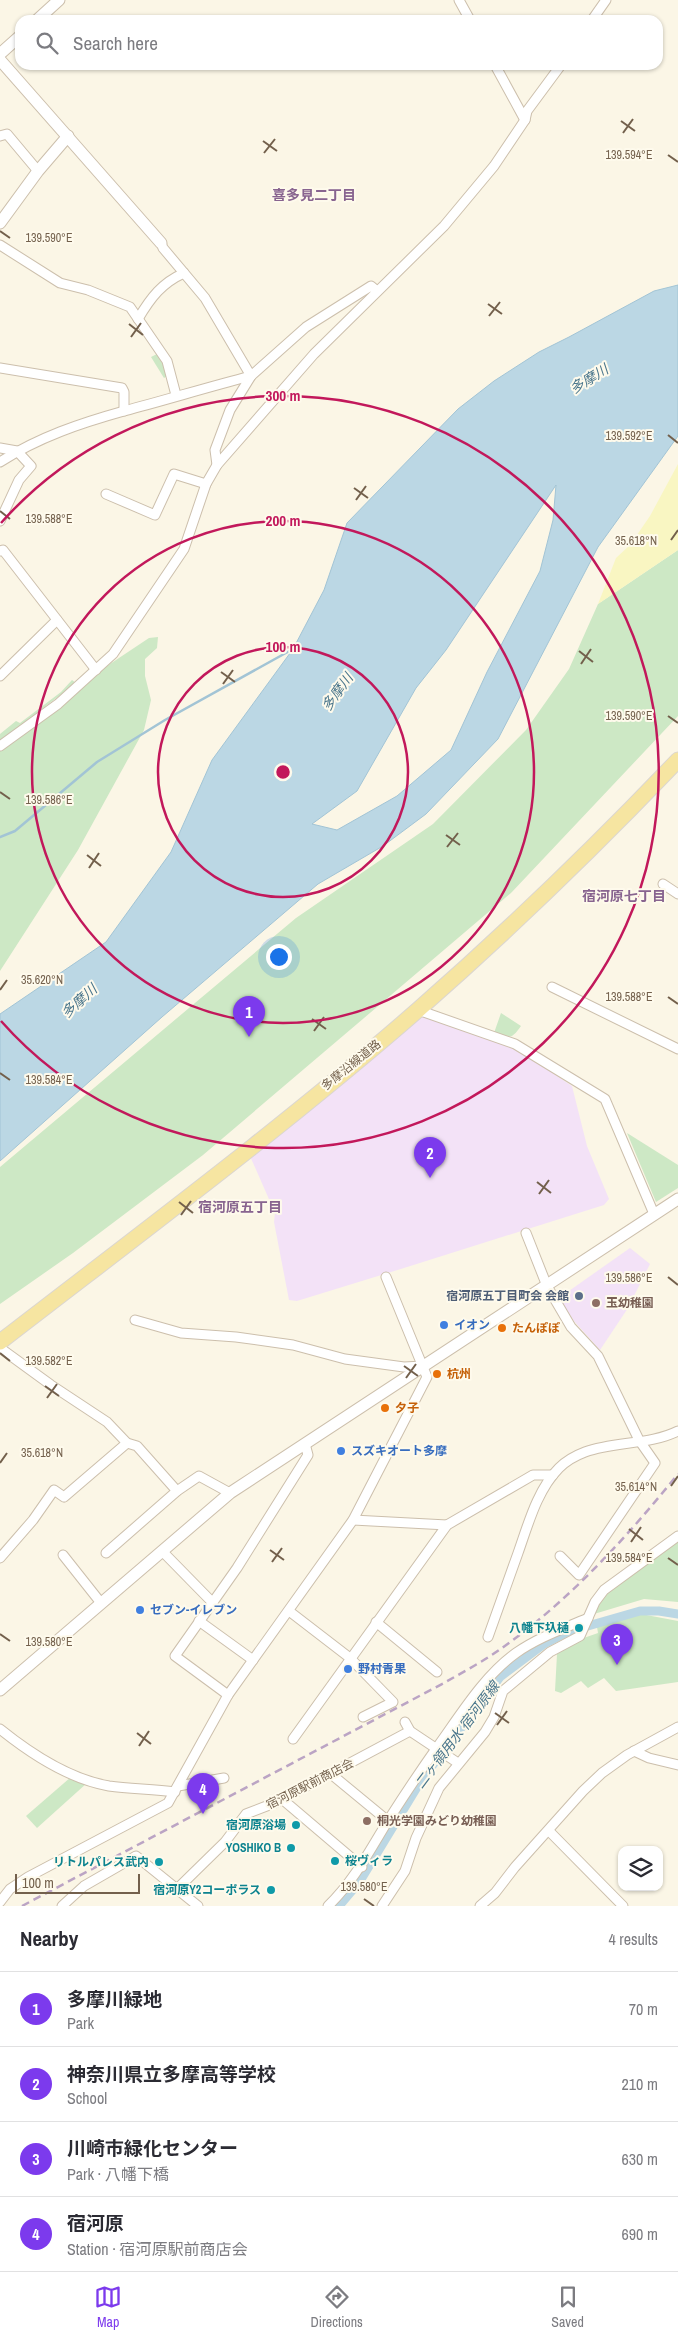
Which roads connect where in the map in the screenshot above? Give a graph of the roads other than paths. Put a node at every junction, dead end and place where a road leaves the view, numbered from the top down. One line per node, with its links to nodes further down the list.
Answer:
1 (459, 0): 5 (street)
2 (606, 0): 6 (street)
3 (55, 2): 4 (street)
4 (42, 15)
5 (467, 15)
6 (596, 15)
7 (15, 40): 8 (street)
8 (0, 54)
9 (0, 60): 14 (street)
10 (497, 70): 12 (street)
11 (557, 70): 12 (street)
12 (524, 120): 20 (street)
13 (0, 136): 15 (street)
14 (68, 136): 15 (street); 17 (street)
15 (38, 171): 16 (street)
16 (0, 223)
17 (161, 243): 19 (street)
18 (0, 245): 21 (street)
19 (184, 272): 21 (street); 23 (street)
20 (377, 291): 23 (street); 29 (street)
21 (138, 319): 24 (street)
22 (0, 368): 25 (street)
23 (251, 376): 24 (street); 29 (street)
24 (176, 395): 25 (street)
25 (124, 411): 27 (street)
26 (0, 448): 27 (street)
27 (17, 451): 28 (street); 32 (street)
28 (0, 462)
29 (217, 465): 30 (street)
30 (206, 484): 31 (street); 35 (street)
31 (106, 494)
32 (0, 521)
33 (0, 551): 34 (street)
34 (57, 620): 35 (street); 36 (street)
35 (96, 670): 37 (street)
36 (0, 676)
37 (0, 746)
38 (678, 760): 42 (main road, 多摩沿線道路)
39 (663, 884): 40 (street)
40 (678, 894)
41 (552, 987): 43 (street)
42 (418, 1010): 45 (street); 50 (main road, 多摩沿線道路)
43 (678, 1049)
44 (678, 1199): 45 (street)
45 (654, 1214): 48 (street)
46 (526, 1233): 48 (street)
47 (386, 1276): 52 (street)
48 (547, 1286): 52 (street); 54 (street)
49 (134, 1320): 52 (street)
50 (0, 1342)
51 (0, 1348): 55 (street)
52 (423, 1366): 56 (street); 60 (street)
53 (678, 1431): 54 (street)
54 (639, 1440): 57 (street); 66 (street)
55 (127, 1443): 58 (street); 67 (street)
56 (305, 1444): 59 (street); 69 (street)
57 (553, 1475): 61 (street); 74 (street)
58 (177, 1491): 59 (street); 64 (street)
59 (230, 1493): 63 (street)
60 (353, 1520): 61 (street); 70 (street)
61 (447, 1525): 73 (street)
62 (678, 1536): 71 (street)
63 (162, 1551): 68 (street); 69 (street)
64 (106, 1554)
65 (64, 1555): 68 (street)
66 (560, 1556)
67 (0, 1558)
68 (101, 1603): 78 (street)
69 (213, 1603): 72 (street)
70 (289, 1611): 75 (street); 76 (street)
71 (588, 1619): 86 (street); 88 (street)
72 (200, 1621): 76 (street); 79 (street)
73 (376, 1622): 75 (street); 77 (street)
74 (488, 1636)
75 (350, 1658): 80 (street); 85 (street)
76 (253, 1660): 79 (street)
77 (437, 1672)
78 (0, 1690)
79 (228, 1695): 92 (street)
80 (363, 1717)
81 (405, 1722): 84 (street)
82 (678, 1727): 87 (street)
83 (0, 1729): 92 (street)
84 (410, 1731): 86 (street); 90 (street, 宿河原駅前商店会)
85 (293, 1739)
86 (438, 1748): 88 (street); 94 (street)
87 (634, 1751): 89 (street); 95 (street)
88 (455, 1761): 102 (street)
89 (678, 1765)
90 (331, 1774): 93 (street, 宿河原駅前商店会); 94 (street)
91 (224, 1778): 92 (street)
92 (176, 1789): 98 (street)
93 (282, 1799): 96 (street); 97 (street, 宿河原駅前商店会)
94 (388, 1821): 96 (street)
95 (548, 1831): 103 (street); 104 (street)
96 (362, 1867): 101 (street)
97 (177, 1888): 99 (street); 100 (street)
98 (0, 1902)
99 (62, 1906)
100 (198, 1906)
101 (328, 1906)
102 (382, 1906)
103 (480, 1906)
104 (622, 1906)

